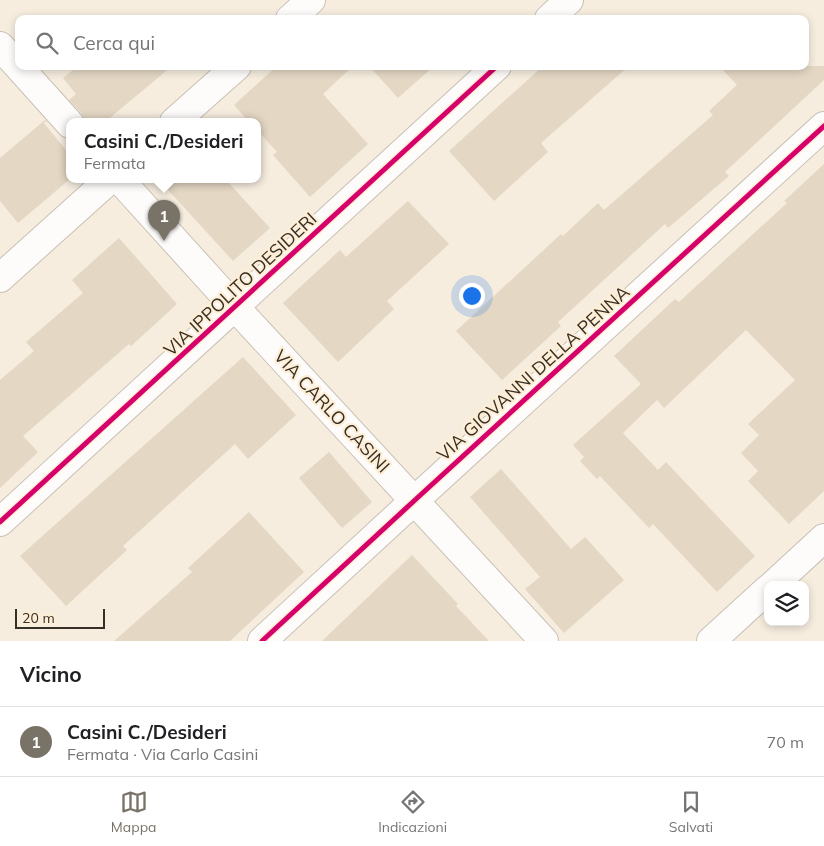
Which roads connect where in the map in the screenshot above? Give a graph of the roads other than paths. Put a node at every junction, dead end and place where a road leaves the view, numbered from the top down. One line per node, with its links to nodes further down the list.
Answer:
1 (311, 0): 3 (street)
2 (569, 0): 4 (street)
3 (294, 15)
4 (553, 15)
5 (0, 46): 6 (street)
6 (15, 63)
7 (22, 70): 11 (street)
8 (232, 70): 10 (street)
9 (493, 70): 16 (street, VIA IPPOLITO DESIDERI)
10 (178, 118)
11 (66, 120)
12 (824, 126): 17 (street, VIA GIOVANNI DELLA PENNA)
13 (106, 183): 15 (street)
14 (123, 183): 16 (street, VIA CARLO CASINI)
15 (0, 278)
16 (235, 307): 17 (street, VIA CARLO CASINI); 18 (street, VIA IPPOLITO DESIDERI)
17 (415, 500): 22 (street, VIA GIOVANNI DELLA PENNA); 23 (street, VIA CARLO CASINI)
18 (0, 522)
19 (824, 538): 20 (street)
20 (777, 581)
21 (764, 593): 24 (street)
22 (262, 641)
23 (544, 641)
24 (711, 641)

